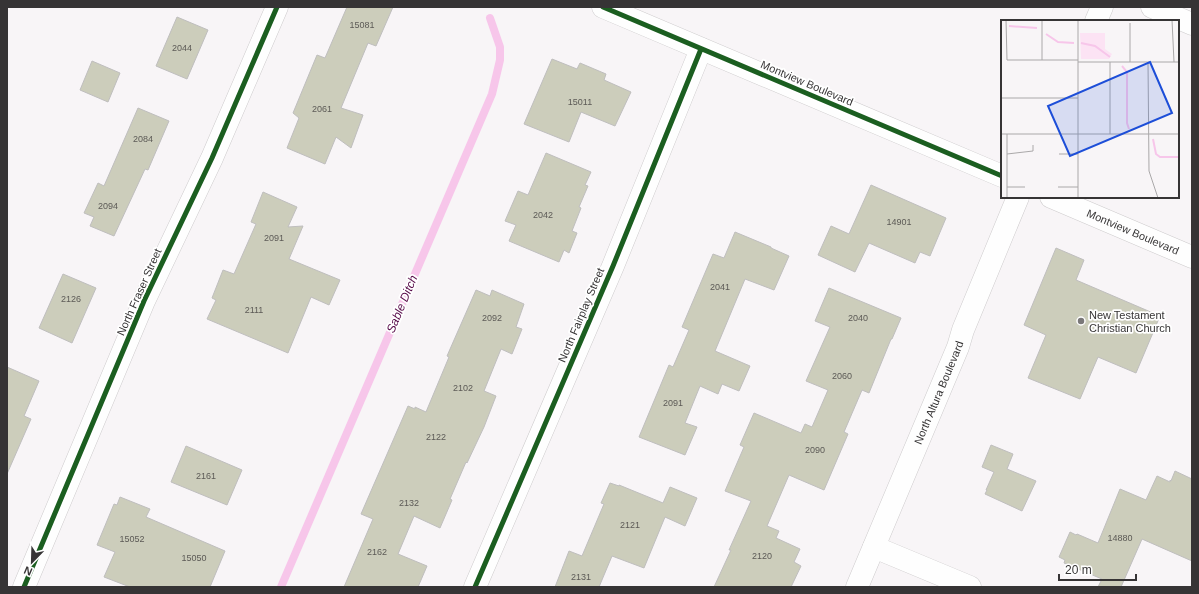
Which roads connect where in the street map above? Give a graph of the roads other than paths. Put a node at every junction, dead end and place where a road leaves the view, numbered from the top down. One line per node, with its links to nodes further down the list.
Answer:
1 (277, 7): 13 (street, North Fraser Street)
2 (603, 7): 7 (street, Montview Boulevard)
3 (1102, 7): 5 (street)
4 (1152, 7): 6 (street)
5 (1096, 20)
6 (1192, 24)
7 (702, 49): 8 (street, Montview Boulevard); 14 (street, North Fairplay Street)
8 (1001, 176)
9 (1018, 198): 12 (street, North Altura Boulevard)
10 (1053, 198): 11 (street, Montview Boulevard)
11 (1192, 257)
12 (874, 547): 15 (street, North Altura Boulevard); 16 (street)
13 (24, 587)
14 (475, 587)
15 (857, 587)
16 (970, 587)

